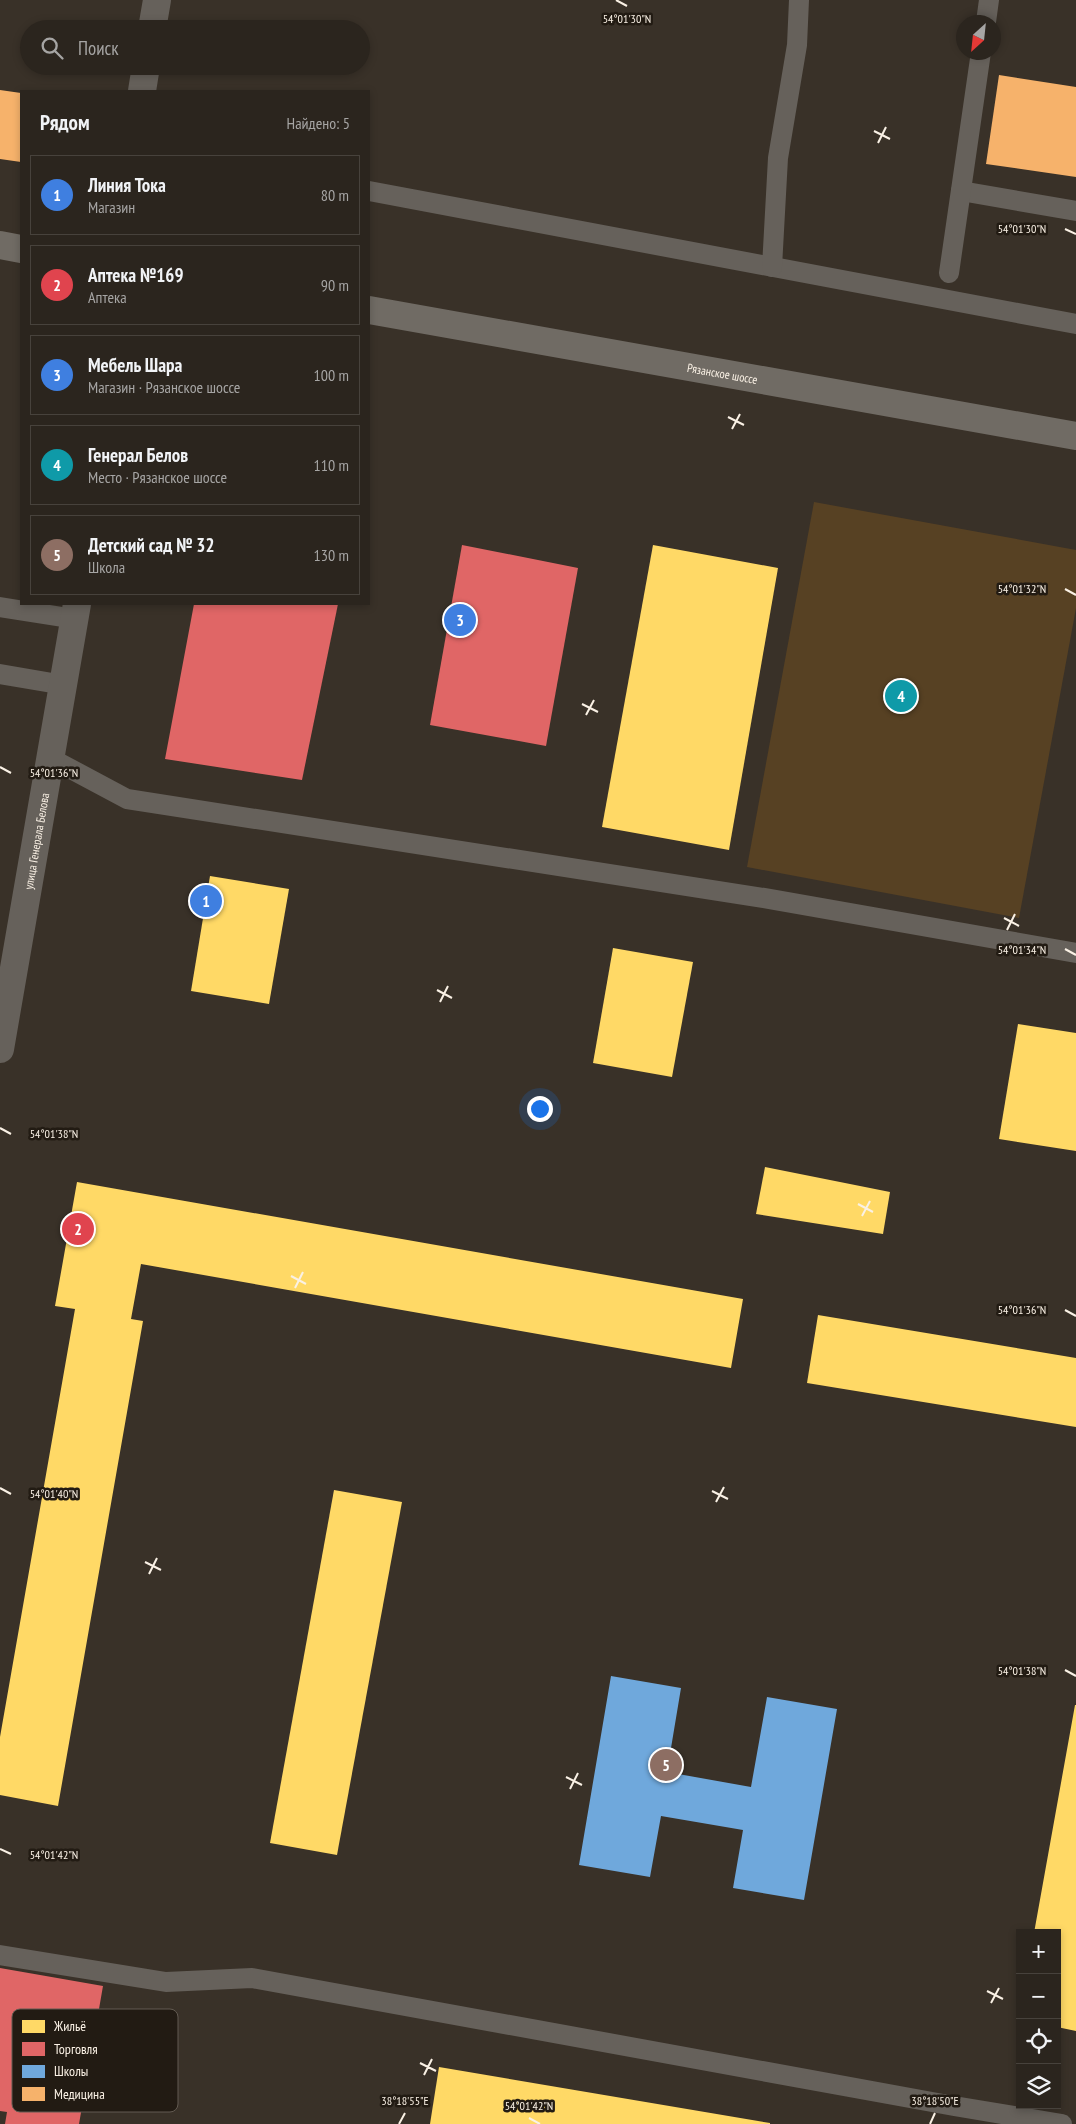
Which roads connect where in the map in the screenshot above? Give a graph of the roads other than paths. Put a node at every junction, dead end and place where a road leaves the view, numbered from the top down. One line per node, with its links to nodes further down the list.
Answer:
1 (157, 0): 5 (street)
2 (799, 0): 14 (lane)
3 (989, 0): 4 (lane)
4 (987, 15)
5 (154, 20)
6 (980, 60): 10 (lane)
7 (145, 75): 8 (street)
8 (142, 90)
9 (370, 191): 14 (lane)
10 (961, 191): 11 (lane); 15 (lane)
11 (1076, 211)
12 (0, 245): 13 (main road)
13 (20, 249)
14 (772, 267): 17 (lane)
15 (949, 273)
16 (370, 310): 18 (main road, Рязанское шоссе)
17 (1076, 324)
18 (1076, 436)
19 (0, 607): 20 (lane)
20 (76, 611): 22 (street, улица Генерала Белова)
21 (0, 674): 22 (lane)
22 (64, 685): 23 (street, улица Генерала Белова)
23 (52, 759): 24 (lane); 25 (street, улица Генерала Белова)
24 (1076, 953)
25 (0, 1049)
26 (0, 1955): 27 (lane)
27 (1062, 2124)

